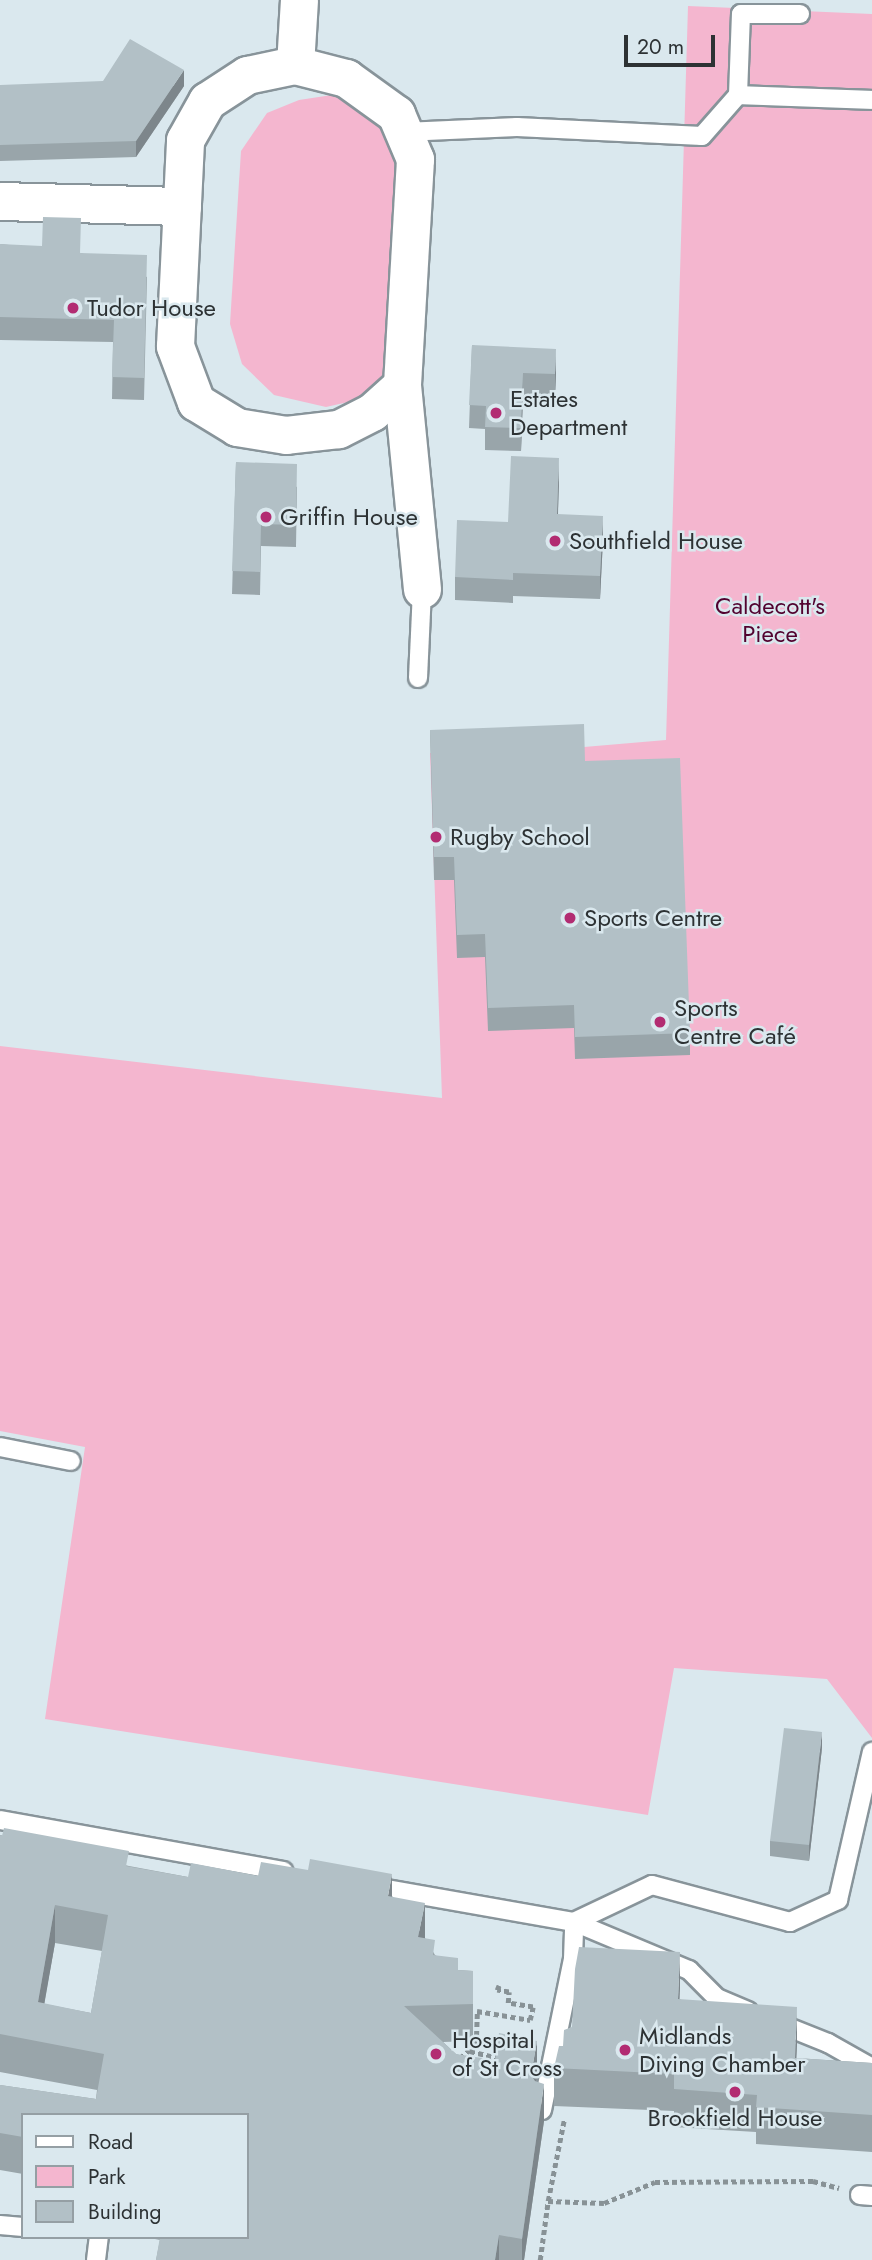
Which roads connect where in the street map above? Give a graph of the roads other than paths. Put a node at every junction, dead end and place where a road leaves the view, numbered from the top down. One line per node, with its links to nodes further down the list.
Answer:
1 (299, 0): 3 (street)
2 (800, 14): 4 (lane)
3 (295, 65): 6 (street); 8 (street)
4 (738, 95): 5 (lane); 6 (lane)
5 (872, 100)
6 (404, 132): 9 (street)
7 (0, 201): 8 (street)
8 (182, 206): 9 (street)
9 (402, 385): 10 (street)
10 (422, 589): 11 (lane)
11 (418, 678)
12 (0, 1447): 13 (lane)
13 (71, 1461)
14 (872, 1752): 18 (lane)
15 (0, 1820): 16 (lane)
16 (297, 1873)
17 (351, 1883): 18 (lane)
18 (574, 1922): 19 (lane); 20 (lane)
19 (872, 2068)
20 (542, 2110)
21 (0, 2225): 22 (lane)
22 (21, 2227)
23 (99, 2239): 24 (lane)
24 (96, 2260)

